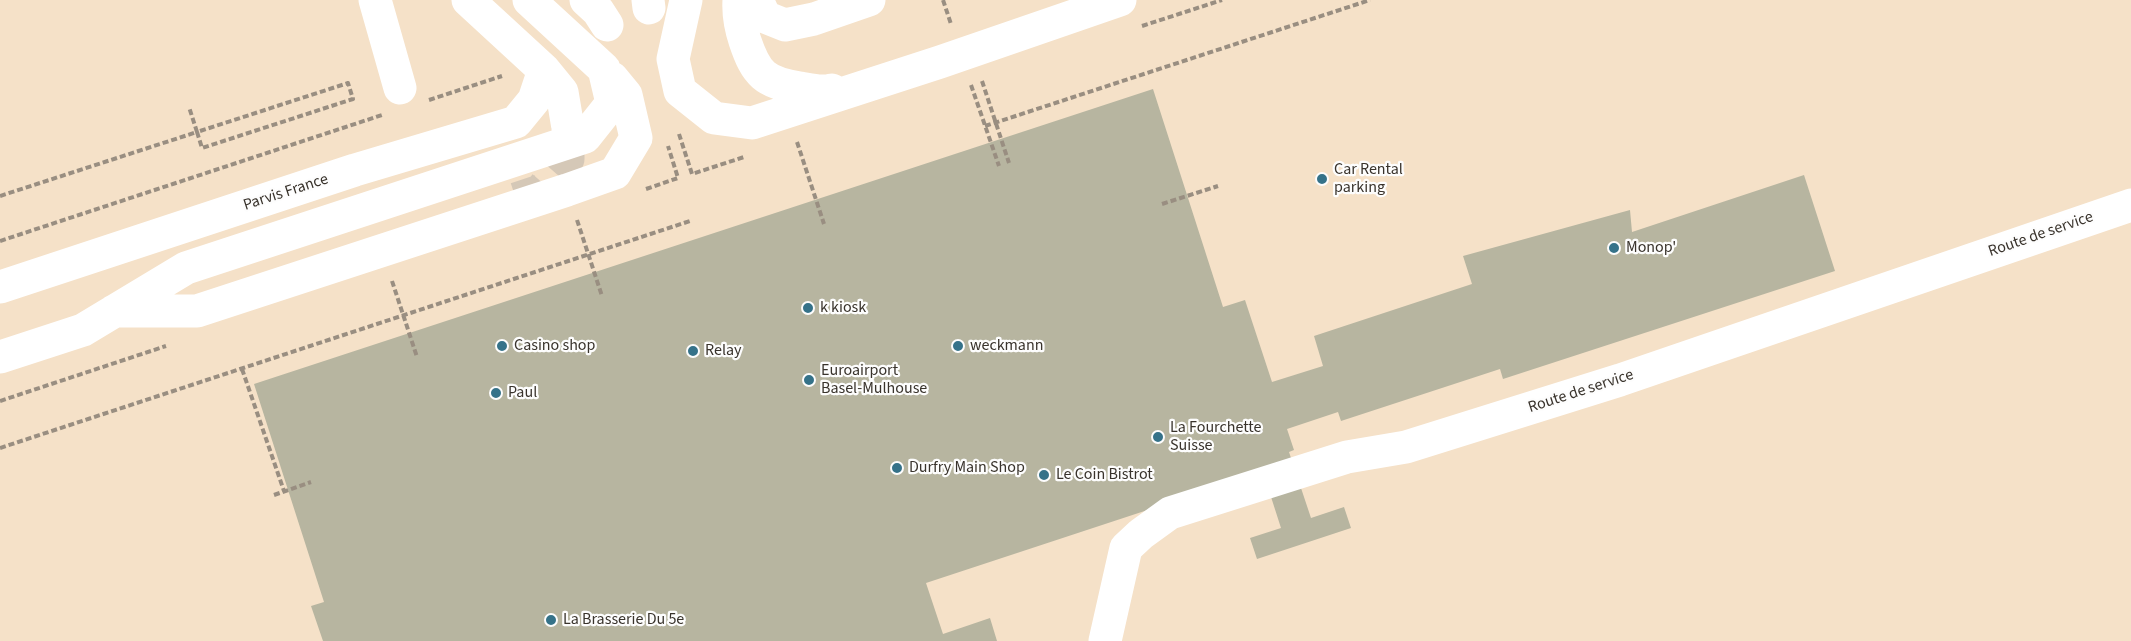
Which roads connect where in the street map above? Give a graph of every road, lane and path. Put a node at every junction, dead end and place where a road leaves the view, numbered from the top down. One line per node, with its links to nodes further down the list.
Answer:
1 (375, 0): 18 (street)
2 (391, 0): 18 (street)
3 (468, 0): 17 (street)
4 (529, 0): 16 (street)
5 (586, 0): 13 (street)
6 (686, 0): 14 (street)
7 (738, 0): 10 (street)
8 (757, 0): 9 (street)
9 (869, 0)
10 (1107, 0)
11 (1120, 0): 14 (street)
12 (1370, 0): 20 (path)
13 (627, 10)
14 (972, 51): 20 (path)
15 (503, 68): 18 (path)
16 (604, 69): 32 (street); 32 (street)
17 (544, 70): 22 (street); 31 (street, Parvis France)
18 (403, 101): 30 (path)
19 (189, 107): 23 (path)
20 (996, 122): 21 (path); 24 (path)
21 (985, 126)
22 (568, 128)
23 (197, 132): 23 (path); 26 (path)
24 (1009, 163)
25 (1218, 186): 27 (path)
26 (0, 196)
27 (1162, 204)
28 (2131, 205): 39 (street, Route de service)
29 (690, 221): 34 (path)
30 (0, 241)
31 (0, 287)
32 (112, 311): 33 (street)
33 (0, 357)
34 (242, 369): 35 (path); 37 (path)
35 (0, 448)
36 (311, 483): 37 (path)
37 (284, 491): 38 (path)
38 (274, 495)
39 (1105, 641)

